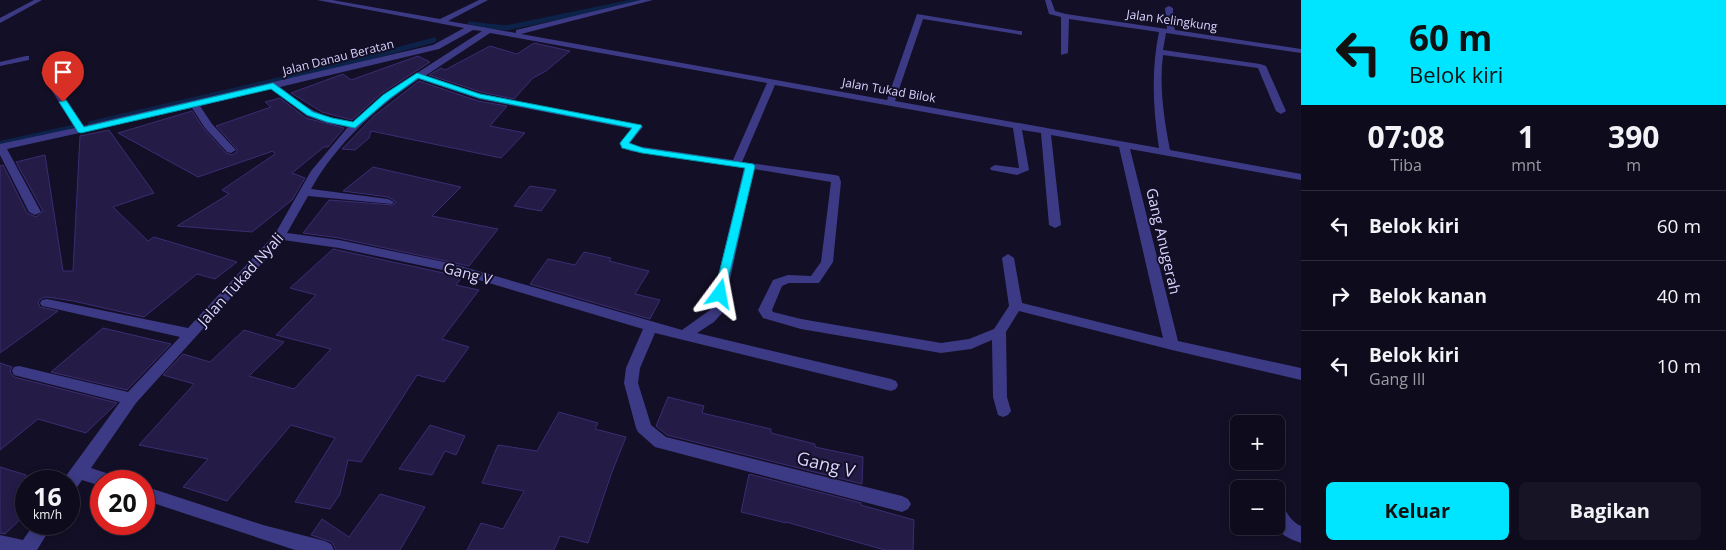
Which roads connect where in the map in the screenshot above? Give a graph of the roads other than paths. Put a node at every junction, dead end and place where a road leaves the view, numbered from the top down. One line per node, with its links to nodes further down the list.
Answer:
1 (39, 0): 11 (street)
2 (320, 0): 7 (street)
3 (372, 0): 7 (street)
4 (485, 0): 10 (street)
5 (650, 0): 12 (street)
6 (1048, 0): 9 (street)
7 (360, 7): 10 (street)
8 (1170, 8): 14 (street)
9 (1065, 16): 14 (street, Jalan Kelingkung); 21 (street)
10 (442, 21): 15 (street)
11 (0, 22)
12 (543, 27): 16 (street); 18 (street)
13 (489, 30): 15 (street, Jalan Tukad Nyali); 16 (street, Jalan Tukad Bilok)
14 (1168, 31): 19 (street, Jalan Kelingkung); 20 (street)
15 (474, 32): 25 (street, Jalan Tukad Nyali); 27 (street, Jalan Danau Beratan)
16 (511, 33): 18 (street, Jalan Tukad Bilok)
17 (1019, 33): 28 (street)
18 (536, 38): 26 (street, Jalan Tukad Bilok)
19 (1301, 51)
20 (1158, 52): 30 (street); 38 (street)
21 (1064, 53)
22 (26, 58): 23 (street)
23 (0, 64)
24 (45, 73): 33 (street)
25 (417, 76): 31 (street, Jalan Tukad Nyali); 39 (street)
26 (772, 82): 28 (street, Jalan Tukad Bilok); 39 (street)
27 (273, 86): 29 (street, Jalan Danau Beratan); 31 (street)
28 (890, 103): 32 (street, Jalan Tukad Bilok)
29 (195, 105): 33 (street, Jalan Danau Beratan); 37 (street)
30 (1281, 110)
31 (355, 125): 43 (street, Jalan Tukad Nyali)
32 (1017, 126): 34 (street, Jalan Tukad Bilok); 41 (street)
33 (81, 130): 36 (street, Jalan Danau Beratan)
34 (1046, 131): 35 (street, Jalan Tukad Bilok); 46 (street)
35 (1124, 146): 38 (street, Jalan Tukad Bilok); 55 (street, Gang Anugerah)
36 (1, 147): 45 (street)
37 (231, 150)
38 (1165, 153): 42 (street, Jalan Tukad Bilok)
39 (736, 164): 40 (street)
40 (750, 166): 52 (street); 54 (street)
41 (995, 168)
42 (1301, 177)
43 (305, 192): 44 (street); 47 (street, Jalan Tukad Nyali)
44 (388, 202)
45 (35, 212)
46 (1055, 225)
47 (280, 236): 51 (street, Gang V); 53 (street, Jalan Tukad Nyali)
48 (1008, 258): 50 (street)
49 (47, 302): 53 (street)
50 (1016, 306): 52 (street); 55 (street)
51 (651, 327): 54 (street, Gang V); 63 (street, Gang V)
52 (999, 332): 60 (street)
53 (191, 334): 59 (street, Jalan Tukad Nyali)
54 (684, 334): 58 (street, Gang V)
55 (1172, 345): 57 (street)
56 (20, 371): 59 (street)
57 (1301, 374)
58 (891, 385)
59 (131, 399): 61 (street, Jalan Tukad Nyali)
60 (1003, 411)
61 (79, 470)
62 (155, 497): 69 (street)
63 (902, 504)
64 (1285, 526): 66 (street)
65 (37, 535): 68 (street)
66 (1301, 535)
67 (0, 543): 68 (street)
68 (27, 550)
69 (325, 550)

